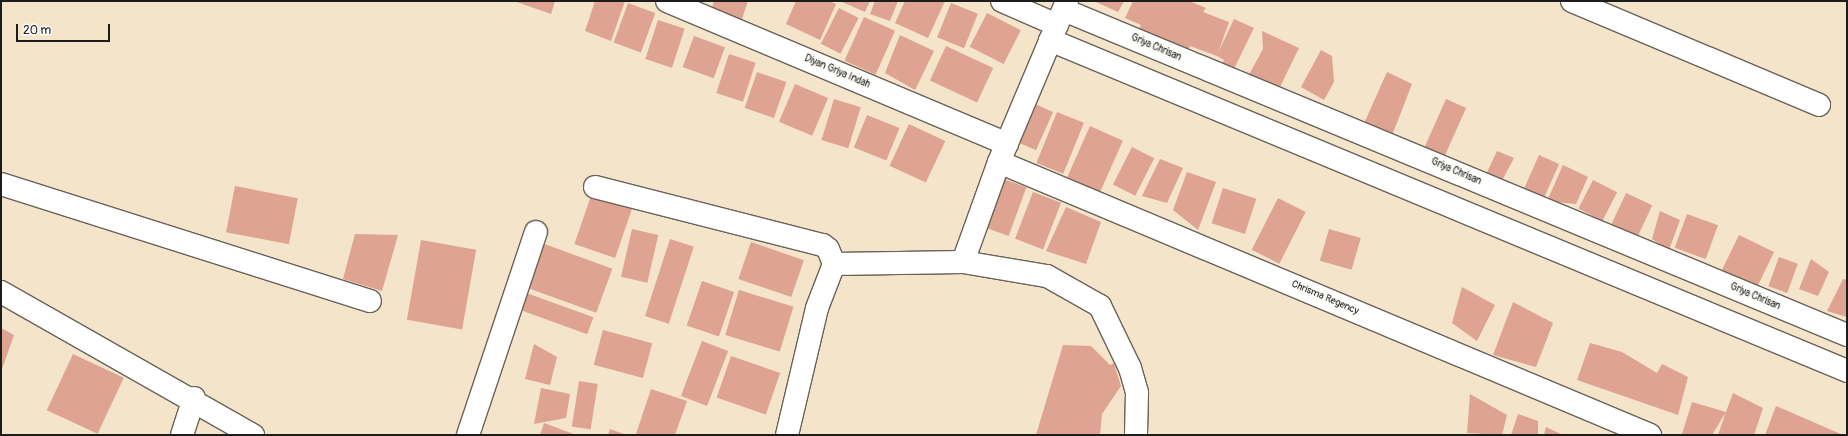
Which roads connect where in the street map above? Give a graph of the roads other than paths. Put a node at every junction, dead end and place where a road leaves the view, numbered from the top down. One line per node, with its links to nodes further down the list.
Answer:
1 (667, 1): 6 (street, Diyan Griya Indah)
2 (1002, 1): 4 (street)
3 (1572, 1): 5 (street)
4 (1060, 19): 6 (street); 14 (street, Griya Chrisan); 15 (street)
5 (1819, 105)
6 (1003, 153): 10 (street); 22 (street, Chrisma Regency)
7 (1, 184): 13 (street)
8 (595, 187): 11 (street)
9 (536, 232): 19 (street)
10 (963, 262): 11 (street); 21 (street)
11 (834, 264): 20 (street)
12 (1, 292): 16 (street)
13 (370, 301)
14 (1847, 335)
15 (1847, 371)
16 (194, 398): 17 (street); 18 (street)
17 (182, 435)
18 (253, 435)
19 (468, 435)
20 (786, 435)
21 (1136, 435)
22 (1650, 435)

